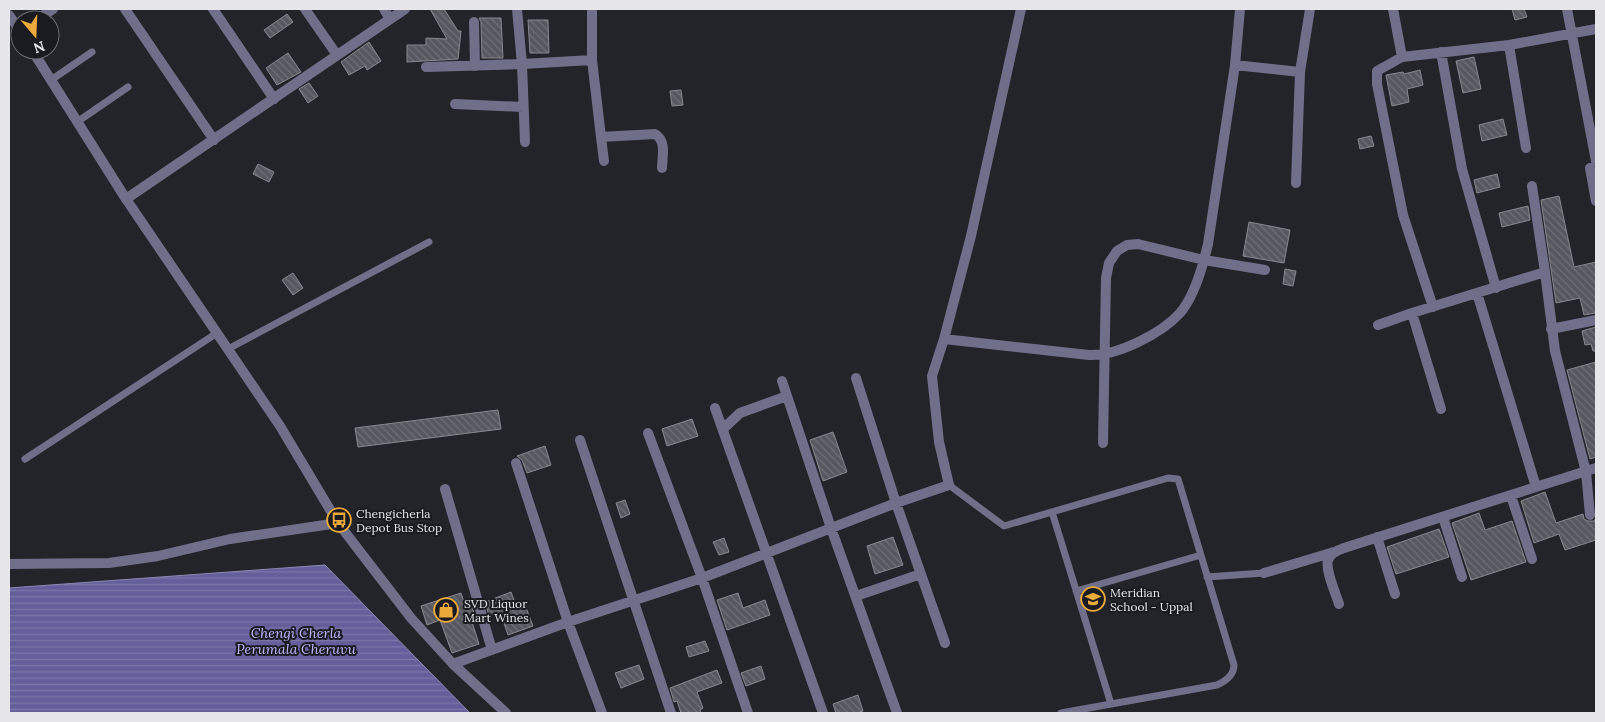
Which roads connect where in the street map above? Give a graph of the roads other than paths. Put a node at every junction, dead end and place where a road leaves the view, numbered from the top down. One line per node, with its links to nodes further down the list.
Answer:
1 (125, 9): 36 (street)
2 (213, 9): 31 (street)
3 (305, 9): 20 (street)
4 (384, 9): 13 (street)
5 (405, 9): 13 (street)
6 (517, 9): 24 (street)
7 (592, 9): 23 (street)
8 (1021, 9): 58 (street)
9 (1240, 9): 25 (street)
10 (1310, 9): 28 (street)
11 (1393, 9): 21 (street)
12 (1567, 9): 16 (street)
13 (390, 19): 20 (street)
14 (474, 22): 26 (street)
15 (1596, 29): 16 (street)
16 (1573, 34): 17 (street); 40 (street)
17 (1509, 45): 19 (street); 38 (street)
18 (92, 52): 29 (lane)
19 (1441, 52): 21 (street); 50 (street)
20 (338, 55): 31 (street)
21 (1402, 57): 52 (street)
22 (38, 60): 29 (street)
23 (592, 60): 24 (street); 35 (street)
24 (522, 64): 26 (street); 33 (street)
25 (1235, 65): 28 (street); 47 (street)
26 (475, 66): 27 (street)
27 (426, 67)
28 (1300, 72): 42 (street)
29 (51, 80): 34 (street)
30 (128, 87): 34 (lane)
31 (274, 99): 36 (street)
32 (455, 104): 33 (street)
33 (523, 107): 37 (street)
34 (78, 122): 44 (street)
35 (601, 137): 39 (street); 41 (street)
36 (214, 140): 44 (street)
37 (525, 142)
38 (1526, 148)
39 (604, 161)
40 (1593, 164): 45 (street)
41 (662, 168)
42 (1296, 183)
43 (1532, 186): 49 (street)
44 (126, 199): 57 (street)
45 (1596, 201)
46 (428, 242): 59 (lane)
47 (1204, 260): 48 (street); 60 (street); 60 (street)
48 (1266, 270)
49 (1545, 272): 50 (street); 56 (street)
50 (1496, 288): 51 (street)
51 (1477, 293): 52 (street); 74 (street)
52 (1433, 307): 53 (street)
53 (1412, 313): 55 (street); 65 (street)
54 (1596, 320): 56 (street)
55 (1378, 325)
56 (1551, 329): 72 (street)
57 (217, 332): 59 (street); 70 (lane)
58 (944, 339): 60 (street); 73 (street)
59 (228, 349): 81 (street)
60 (1105, 355): 69 (street)
61 (856, 378): 77 (street)
62 (782, 381): 63 (street)
63 (787, 396): 66 (street); 82 (street)
64 (716, 408): 66 (street)
65 (1441, 408)
66 (723, 429): 85 (street)
67 (648, 433): 93 (street)
68 (580, 440): 97 (street)
69 (1103, 443)
70 (25, 460)
71 (516, 463): 99 (street)
72 (1591, 470): 74 (street); 79 (street)
73 (949, 485): 77 (street); 78 (lane)
74 (1536, 488): 76 (street)
75 (445, 489): 101 (street)
76 (1511, 496): 80 (street); 87 (street)
77 (896, 503): 82 (street); 90 (street)
78 (1052, 512): 86 (lane); 94 (lane)
79 (1590, 515)
80 (1443, 517): 83 (street); 92 (street)
81 (338, 523): 88 (street); 102 (street)
82 (831, 528): 85 (street); 96 (street)
83 (1378, 537): 84 (street); 95 (street)
84 (1334, 552): 89 (street); 98 (street)
85 (767, 553): 93 (street); 108 (street)
86 (1201, 555): 91 (lane); 94 (lane)
87 (1532, 559)
88 (9, 564)
89 (1264, 573): 91 (lane)
90 (921, 574): 96 (street); 100 (street)
91 (1208, 577): 103 (lane)
92 (1462, 577)
93 (702, 578): 97 (street); 107 (street)
94 (1076, 591): 103 (lane)
95 (1395, 594)
96 (856, 596): 109 (street)
97 (634, 600): 99 (street); 106 (street)
98 (1339, 604)
99 (568, 622): 101 (street); 105 (street)
100 (946, 643)
101 (492, 650): 102 (street)
102 (454, 664): 104 (street)
103 (1111, 704): 110 (lane)
104 (506, 713)
105 (602, 713)
106 (671, 713)
107 (748, 713)
108 (823, 713)
109 (897, 713)
110 (1061, 713)

